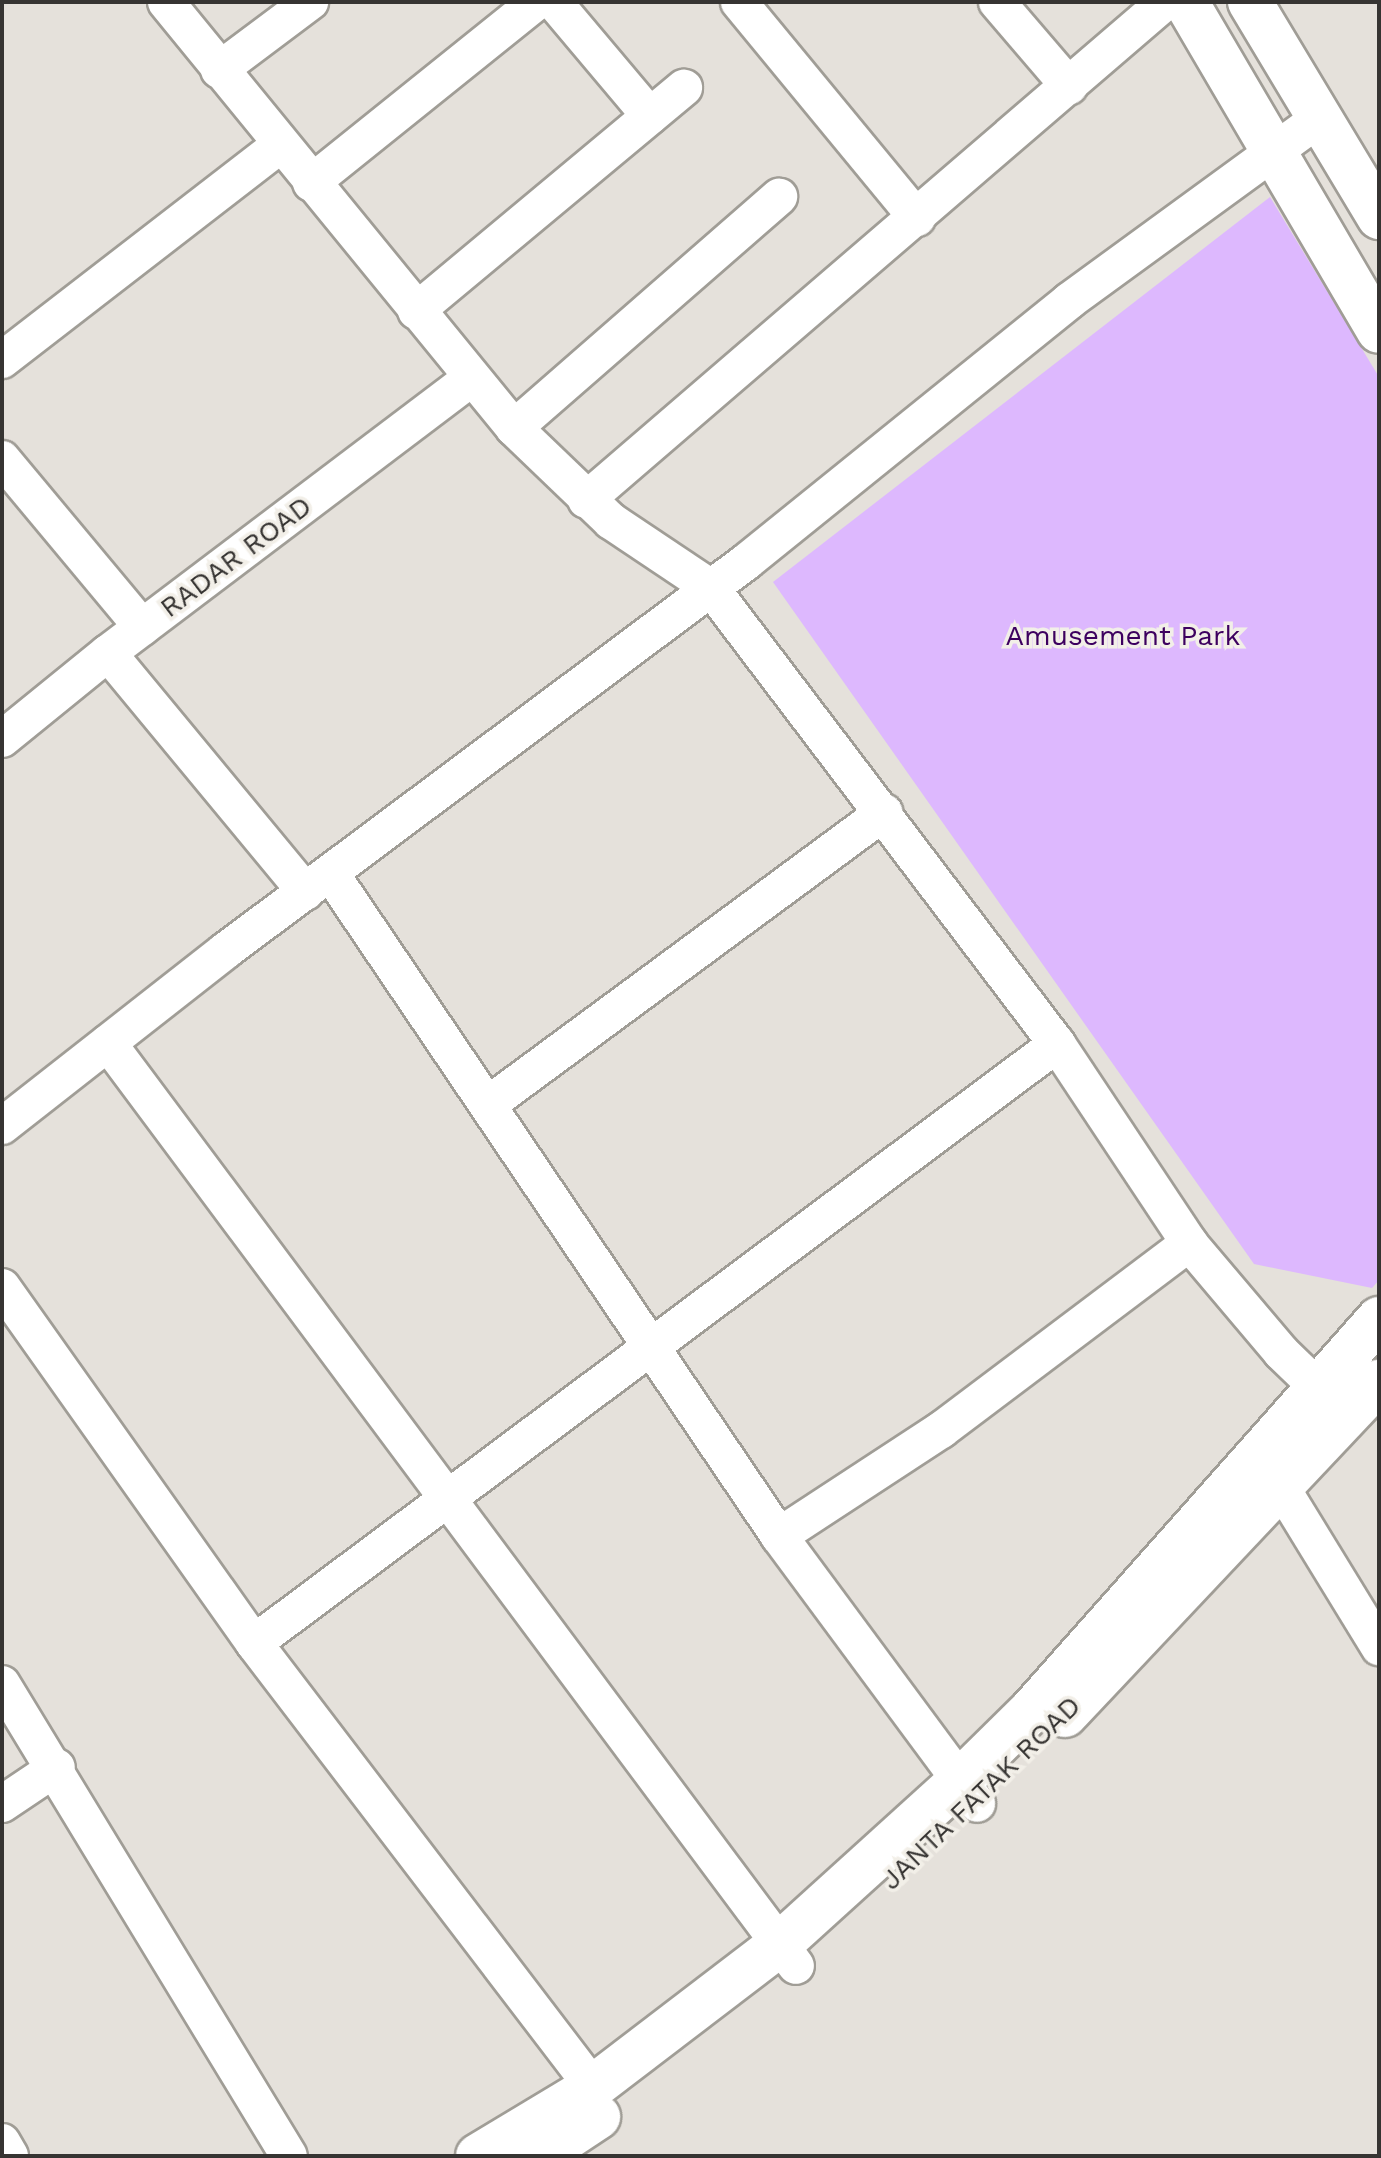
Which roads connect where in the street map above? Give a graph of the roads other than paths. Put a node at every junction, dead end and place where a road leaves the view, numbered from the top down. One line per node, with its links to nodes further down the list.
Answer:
1 (166, 2): 10 (street)
2 (310, 2): 10 (street)
3 (536, 2): 17 (street)
4 (554, 2): 13 (street)
5 (739, 2): 20 (street)
6 (997, 2): 11 (street)
7 (1165, 2): 11 (street)
8 (1186, 2): 16 (street)
9 (1250, 2): 14 (street)
10 (219, 70): 15 (street)
11 (1069, 86): 20 (street)
12 (684, 88): 13 (street)
13 (650, 116): 21 (street)
14 (1317, 120): 16 (street); 19 (street)
15 (280, 145): 17 (street); 23 (street)
16 (1274, 151): 22 (street); 28 (street)
17 (311, 183): 21 (street)
18 (779, 197): 25 (street)
19 (1376, 208)
20 (917, 218): 27 (street)
21 (416, 311): 24 (street)
22 (1379, 331)
23 (2, 360)
24 (471, 378): 25 (street); 29 (street, RADAR ROAD)
25 (514, 428): 27 (street)
26 (2, 459): 29 (street)
27 (586, 500): 28 (street)
28 (711, 588): 32 (street); 33 (street)
29 (142, 627): 30 (street, RADAR ROAD)
30 (108, 653): 31 (street, RADAR ROAD); 33 (street)
31 (2, 739)
32 (884, 812): 35 (street); 36 (street)
33 (318, 883): 34 (street); 36 (street)
34 (108, 1043): 37 (street); 46 (street)
35 (1057, 1044): 38 (street); 41 (street)
36 (490, 1103): 41 (street)
37 (2, 1126)
38 (1189, 1243): 43 (street); 47 (street)
39 (2, 1287): 48 (street)
40 (1379, 1319): 43 (street)
41 (655, 1348): 46 (street); 47 (street)
42 (1379, 1382): 44 (street, JANTA FATAK ROAD)
43 (1316, 1386): 44 (street); 52 (street)
44 (1348, 1416): 45 (street, JANTA FATAK ROAD)
45 (1281, 1487): 49 (street); 52 (street, JANTA FATAK ROAD)
46 (448, 1496): 48 (street); 54 (street)
47 (779, 1536): 52 (street)
48 (254, 1643): 55 (street)
49 (1379, 1647)
50 (2, 1684): 51 (street)
51 (57, 1767): 53 (street); 58 (street)
52 (968, 1792): 54 (street, JANTA FATAK ROAD)
53 (2, 1804)
54 (788, 1955): 55 (street); 60 (street, JANTA FATAK ROAD)
55 (593, 2087): 59 (street)
56 (2, 2142): 57 (street)
57 (10, 2156)
58 (289, 2156)
59 (478, 2156)
60 (539, 2156)

